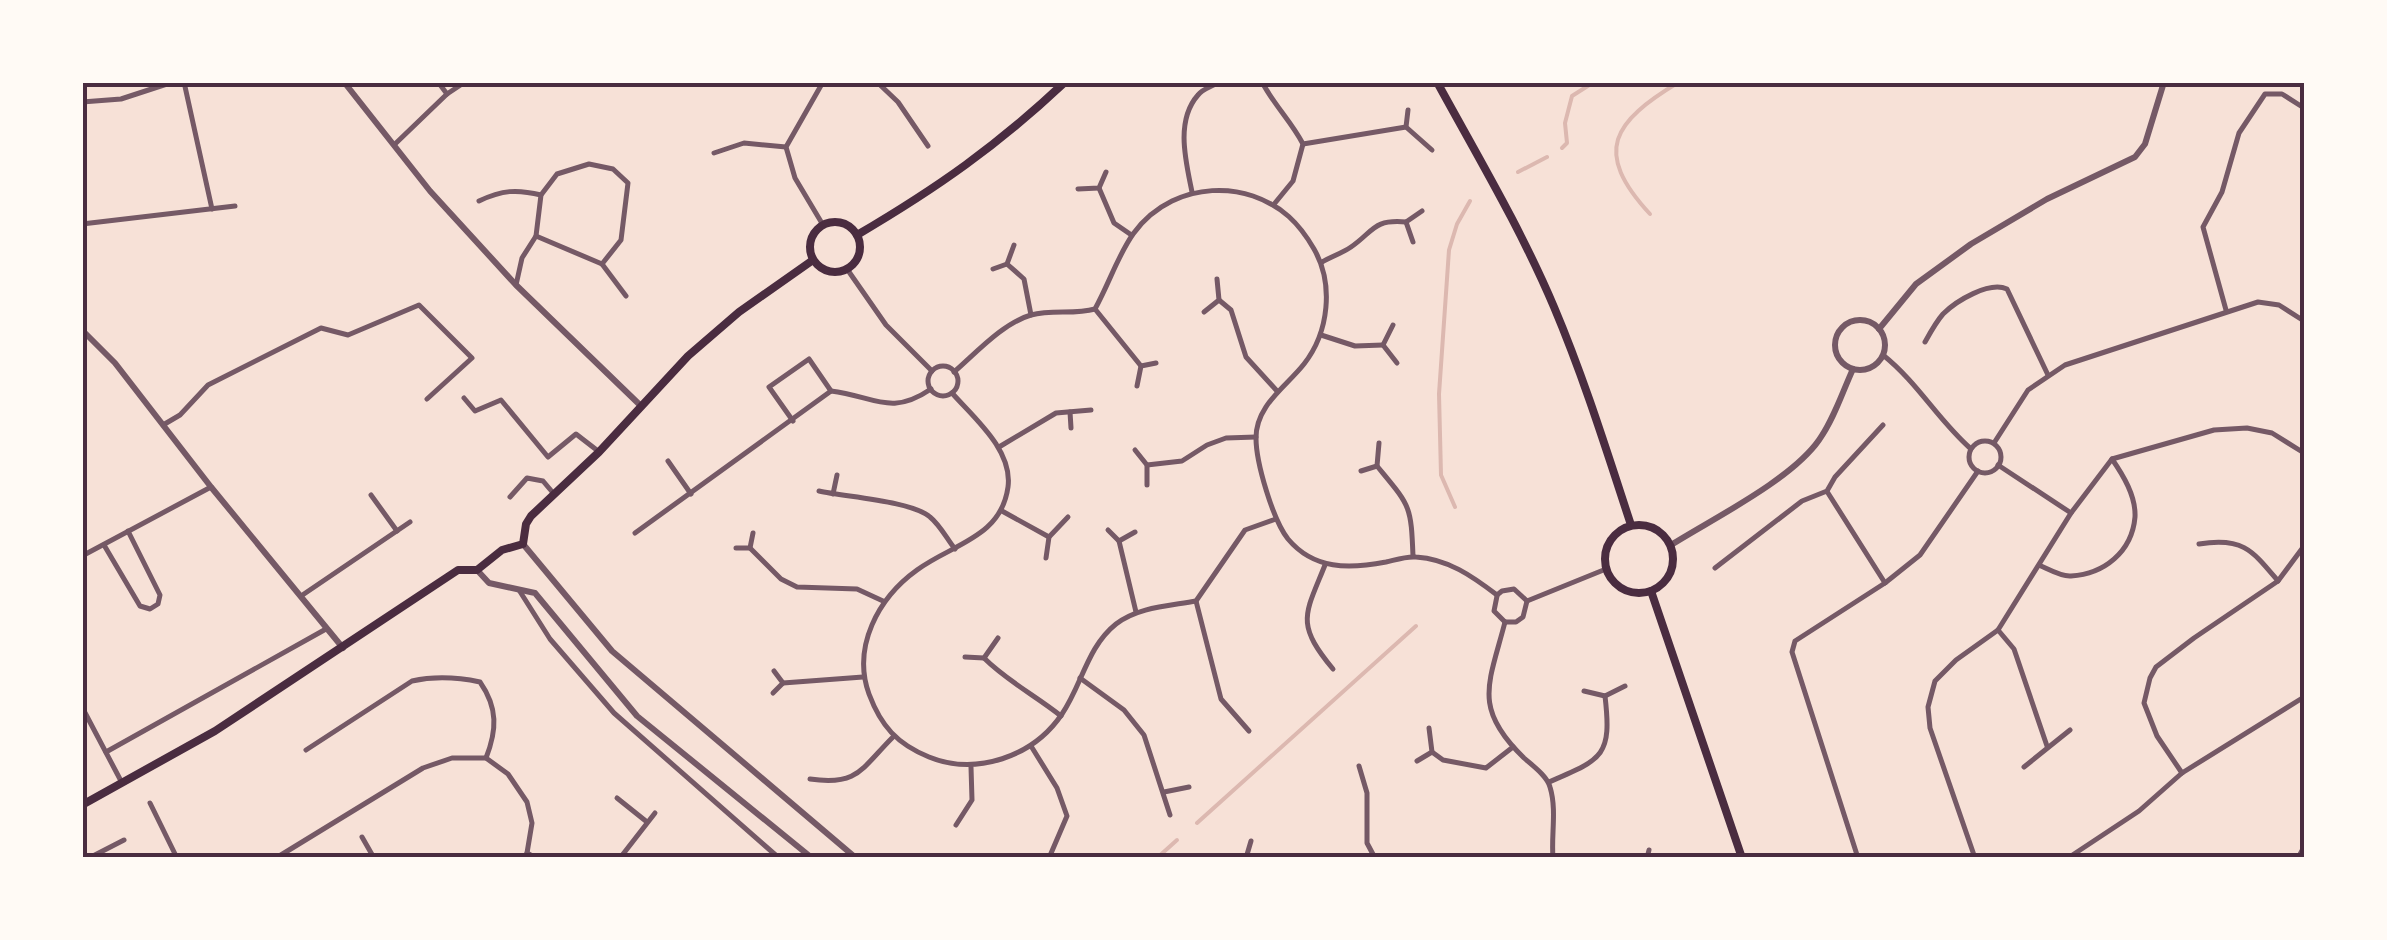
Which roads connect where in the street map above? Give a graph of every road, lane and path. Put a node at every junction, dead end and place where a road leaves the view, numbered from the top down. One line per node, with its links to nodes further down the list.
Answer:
1 (174, 82): 14 (street)
2 (184, 82): 32 (street)
3 (344, 82): 19 (street)
4 (438, 82): 13 (street)
5 (465, 82): 13 (street)
6 (823, 82): 21 (street)
7 (876, 82): 20 (street)
8 (1064, 82): 38 (main road)
9 (1219, 82): 27 (street)
10 (1262, 82): 18 (street)
11 (1437, 82): 115 (main road)
12 (2164, 82): 58 (street)
13 (448, 94): 19 (street)
14 (82, 102)
15 (2304, 108): 53 (street)
16 (1408, 110): 17 (street)
17 (1406, 126): 18 (street); 22 (street)
18 (1303, 144): 30 (street)
19 (394, 145): 49 (street)
20 (928, 146)
21 (786, 147): 23 (street); 36 (street)
22 (1432, 150)
23 (714, 154)
24 (1106, 172): 25 (street)
25 (1099, 188): 26 (street); 37 (street)
26 (1078, 189)
27 (1192, 192): 30 (street); 37 (street)
28 (541, 195): 29 (street); 39 (street); 44 (street)
29 (479, 201)
30 (1274, 204): 43 (street)
31 (235, 206): 32 (street)
32 (212, 209): 35 (street)
33 (1422, 211): 34 (street)
34 (1406, 222): 40 (street); 43 (street)
35 (82, 224)
36 (823, 224): 38 (main road); 42 (main road)
37 (1130, 234): 52 (street)
38 (857, 235): 47 (main road)
39 (536, 236): 44 (street); 49 (street)
40 (1413, 242)
41 (1014, 245): 45 (street)
42 (813, 260): 47 (main road); 78 (main road)
43 (1322, 262): 60 (street)
44 (602, 264): 50 (street)
45 (1008, 264): 46 (street); 55 (street)
46 (992, 268)
47 (847, 269): 68 (street)
48 (1217, 280): 51 (street)
49 (516, 285): 78 (street)
50 (626, 296)
51 (1218, 300): 54 (street); 73 (street)
52 (1095, 309): 55 (street); 66 (street)
53 (2226, 310): 56 (street); 70 (street)
54 (1204, 312)
55 (1031, 315): 69 (street)
56 (2304, 321)
57 (1394, 326): 62 (street)
58 (1879, 329): 63 (street); 67 (street)
59 (82, 330): 83 (street)
60 (1321, 336): 62 (street); 73 (street)
61 (1924, 342): 70 (street)
62 (1383, 345): 65 (street)
63 (1883, 355): 67 (street); 89 (street)
64 (1156, 363): 66 (street)
65 (1396, 363)
66 (1141, 366): 71 (street)
67 (1853, 369): 127 (street)
68 (932, 371): 69 (street); 72 (street)
69 (954, 372): 75 (street)
70 (2048, 375): 87 (street)
71 (1136, 386)
72 (931, 389): 74 (street); 75 (street)
73 (1278, 390): 85 (street)
74 (832, 391): 81 (street); 81 (street)
75 (952, 393): 88 (street)
76 (464, 398): 91 (street)
77 (427, 399): 83 (street)
78 (641, 406): 91 (main road)
79 (1091, 410): 80 (street)
80 (1070, 412): 84 (street); 88 (street)
81 (793, 421): 106 (street)
82 (1883, 425): 104 (street)
83 (163, 426): 102 (street)
84 (1071, 428)
85 (1256, 437): 95 (street); 113 (street)
86 (1379, 443): 96 (street)
87 (1994, 443): 89 (street); 97 (street)
88 (999, 447): 110 (street)
89 (1971, 449): 99 (street)
90 (1135, 450): 95 (street)
91 (599, 452): 105 (main road)
92 (2304, 453): 93 (street)
93 (2112, 459): 111 (street); 136 (street)
94 (668, 461): 106 (street)
95 (1148, 466): 101 (street)
96 (1377, 466): 98 (street); 133 (street)
97 (1998, 466): 99 (street); 111 (street)
98 (1361, 471)
99 (1978, 471): 141 (street)
100 (837, 475): 107 (street)
101 (1147, 485)
102 (211, 487): 117 (street); 144 (street)
103 (819, 491): 107 (street)
104 (1827, 492): 137 (street); 141 (street)
105 (554, 494): 109 (street); 124 (main road)
106 (691, 494): 119 (street)
107 (834, 494): 131 (street)
108 (371, 495): 118 (street)
109 (510, 497)
110 (1002, 510): 122 (street); 131 (street)
111 (2072, 513): 136 (street)
112 (1068, 517): 122 (street)
113 (1276, 518): 135 (street); 147 (street)
114 (410, 522): 118 (street)
115 (1631, 525): 127 (main road); 138 (main road)
116 (1108, 530): 123 (street)
117 (128, 531): 126 (street); 126 (street)
118 (397, 531): 144 (street)
119 (634, 532)
120 (753, 532): 130 (street)
121 (1136, 532): 123 (street)
122 (1049, 537): 134 (street)
123 (1119, 541): 149 (street)
124 (522, 544): 139 (main road); 211 (street)
125 (2199, 544): 140 (street)
126 (104, 545): 132 (street)
127 (1671, 545): 143 (main road)
128 (2304, 546): 140 (street)
129 (736, 548): 130 (street)
130 (750, 548): 146 (street)
131 (955, 550): 146 (street)
132 (82, 556)
133 (1413, 556): 135 (street); 145 (street)
134 (1046, 558)
135 (1325, 564): 157 (street)
136 (2040, 566): 152 (street)
137 (1715, 568)
138 (1606, 569): 143 (main road); 148 (street)
139 (476, 570): 142 (street); 154 (main road)
140 (2278, 581): 184 (street)
141 (1885, 583): 216 (street)
142 (518, 588): 209 (street); 210 (street)
143 (1652, 591): 215 (main road)
144 (301, 596): 151 (street)
145 (1496, 596): 148 (street); 150 (street)
146 (883, 601): 159 (street)
147 (1196, 601): 149 (street); 171 (street)
148 (1527, 601): 150 (street)
149 (1136, 612): 160 (street)
150 (1505, 622): 175 (street)
151 (328, 628): 154 (street); 177 (street)
152 (1998, 630): 174 (street); 217 (street)
153 (998, 638): 156 (street)
154 (344, 648): 187 (main road)
155 (965, 657): 156 (street)
156 (984, 658): 168 (street)
157 (1333, 669)
158 (774, 671): 161 (street)
159 (863, 678): 161 (street); 172 (street)
160 (1080, 678): 168 (street); 189 (street)
161 (782, 684): 164 (street)
162 (1625, 686): 165 (street)
163 (1584, 691): 165 (street)
164 (773, 693)
165 (1605, 696): 186 (street)
166 (2304, 697): 184 (street)
167 (82, 707): 177 (street)
168 (1061, 716): 173 (street)
169 (1428, 728): 178 (street)
170 (2070, 730): 174 (street)
171 (1249, 731)
172 (893, 738): 182 (street); 185 (street)
173 (1031, 746): 182 (street); 212 (street)
174 (2047, 746): 183 (street)
175 (1513, 748): 178 (street); 186 (street)
176 (306, 750): 179 (street)
177 (106, 752): 187 (street)
178 (1432, 752): 180 (street)
179 (486, 758): 201 (street); 205 (street)
180 (1417, 761)
181 (1359, 766): 214 (street)
182 (971, 767): 196 (street)
183 (2024, 767)
184 (2182, 774): 218 (street)
185 (810, 779)
186 (1550, 782): 202 (street)
187 (122, 784): 192 (main road)
188 (1189, 787): 189 (street)
189 (1164, 792): 194 (street)
190 (617, 798): 195 (street)
191 (150, 803): 204 (street)
192 (82, 804)
193 (655, 813): 195 (street)
194 (1170, 815)
195 (647, 822): 208 (street)
196 (956, 825)
197 (362, 837): 206 (street)
198 (124, 840): 203 (street)
199 (1252, 841): 213 (street)
200 (2304, 847): 219 (street)
201 (525, 855): 207 (street)
202 (1552, 857)
203 (90, 858)
204 (177, 858)
205 (276, 858)
206 (374, 858)
207 (536, 858)
208 (620, 858)
209 (780, 858)
210 (812, 858)
211 (856, 858)
212 (1049, 858)
213 (1246, 858)
214 (1374, 858)
215 (1742, 858)
216 (1858, 858)
217 (1975, 858)
218 (2068, 858)
219 (2298, 858)

